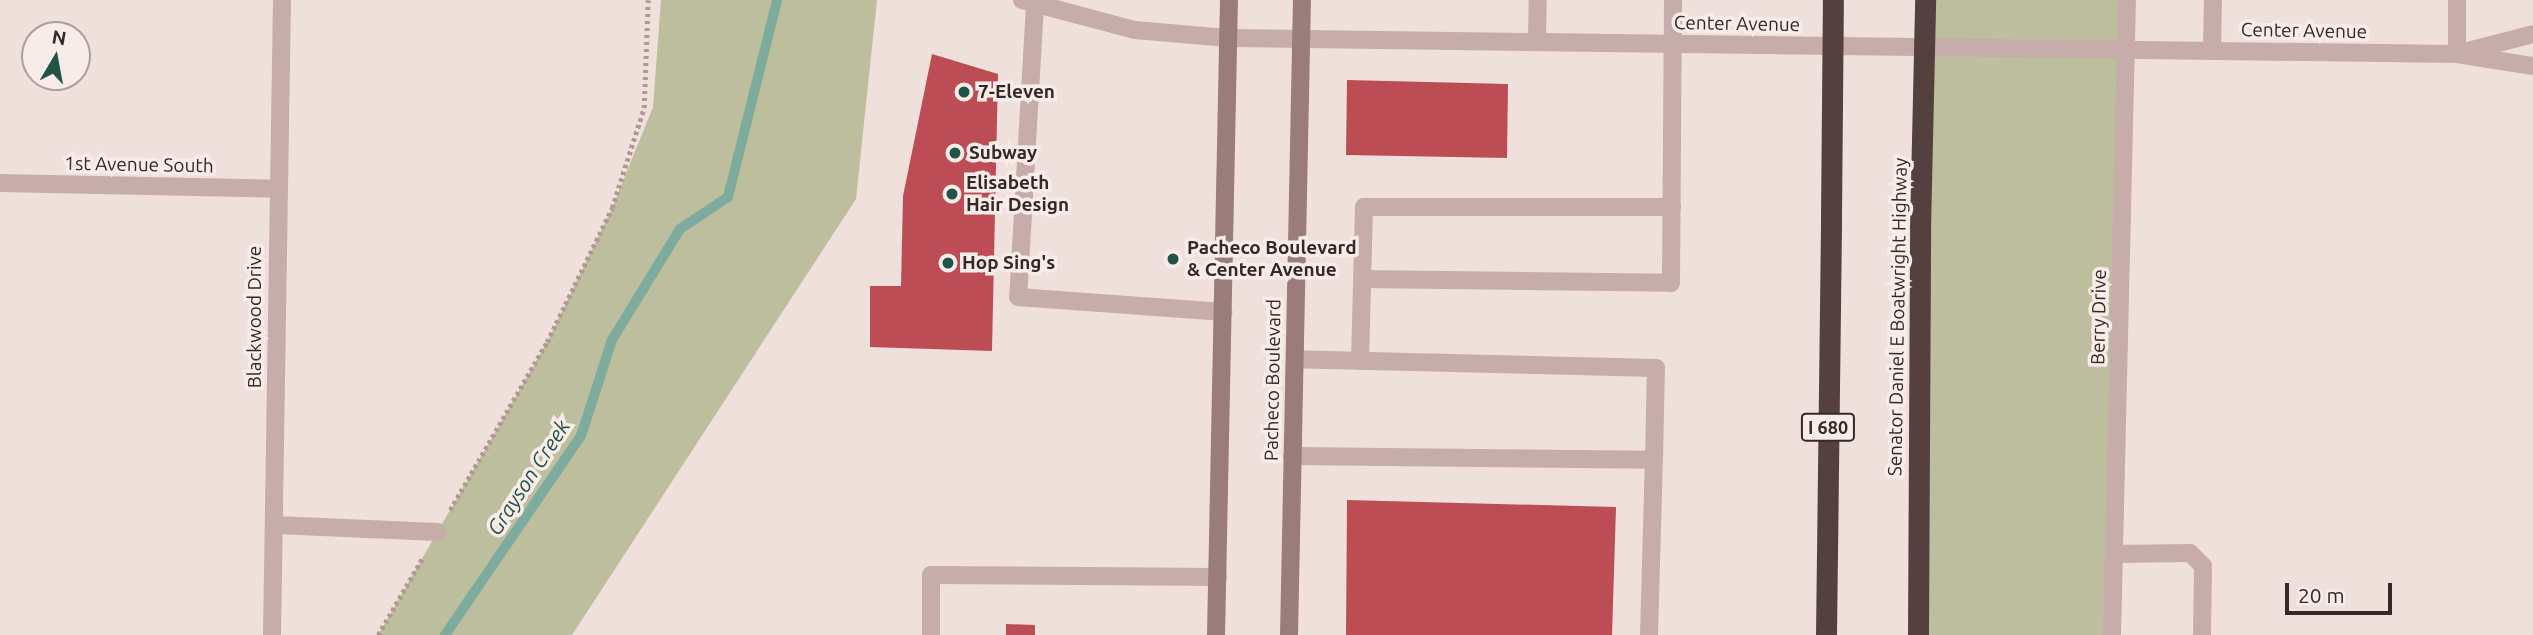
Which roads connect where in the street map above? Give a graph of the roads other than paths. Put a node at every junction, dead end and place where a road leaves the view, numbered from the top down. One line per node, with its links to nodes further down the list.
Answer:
1 (282, 0): 22 (street, Blackwood Drive)
2 (1229, 0): 13 (main road)
3 (1302, 0): 15 (main road, Pacheco Boulevard)
4 (1538, 0): 14 (street)
5 (1674, 0): 16 (street)
6 (1833, 0): 39 (highway, I 680, bridge)
7 (1925, 0): 40 (highway, Senator Daniel E Boatwright Highway, bridge)
8 (2127, 0): 17 (street, Berry Drive)
9 (2213, 0): 18 (street)
10 (2457, 0): 19 (street)
11 (1029, 2): 13 (street, Center Avenue); 25 (street)
12 (2533, 34): 19 (street, Center Avenue)
13 (1228, 38): 15 (street, Center Avenue); 25 (main road)
14 (1538, 39): 15 (street, Center Avenue); 16 (street, Center Avenue)
15 (1301, 40): 26 (main road, Pacheco Boulevard)
16 (1674, 44): 17 (street, Center Avenue); 23 (street)
17 (2127, 50): 18 (street, Center Avenue); 32 (street, Berry Drive)
18 (2211, 51): 19 (street, Center Avenue)
19 (2457, 54): 20 (street, Center Avenue)
20 (2533, 66)
21 (0, 183): 22 (street, 1st Avenue South)
22 (277, 190): 30 (street, Blackwood Drive)
23 (1672, 207): 24 (street); 24 (street)
24 (1363, 279): 27 (street)
25 (1223, 312): 33 (main road)
26 (1295, 359): 27 (street); 28 (main road, Pacheco Boulevard)
27 (1360, 360): 29 (street)
28 (1293, 456): 29 (street); 37 (main road, Pacheco Boulevard)
29 (1654, 460): 38 (street)
30 (275, 525): 31 (street); 34 (street, Blackwood Drive)
31 (438, 532)
32 (2114, 554): 41 (street, Berry Drive); 42 (street)
33 (1218, 577): 35 (street); 36 (main road)
34 (272, 635)
35 (931, 635)
36 (1216, 635)
37 (1289, 635)
38 (1649, 635)
39 (1826, 635)
40 (1918, 635)
41 (2112, 635)
42 (2202, 635)

